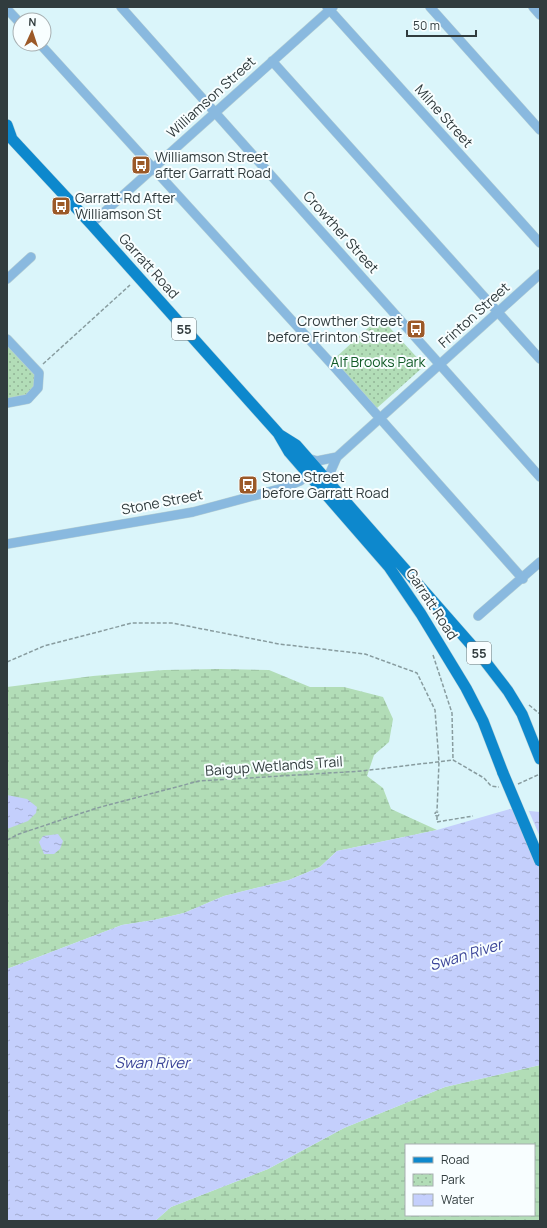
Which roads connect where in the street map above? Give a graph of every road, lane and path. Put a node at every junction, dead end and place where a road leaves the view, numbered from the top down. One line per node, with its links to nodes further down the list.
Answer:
1 (121, 7): 8 (street, Crowther Street)
2 (430, 7): 10 (street)
3 (533, 7): 5 (street)
4 (330, 8): 7 (street, Williamson Street); 14 (street, Milne Street)
5 (540, 15)
6 (47, 52): 12 (street)
7 (272, 61): 8 (street, Williamson Street); 19 (street)
8 (216, 112): 12 (street, Williamson Street); 22 (street, Crowther Street)
9 (7, 125): 11 (main road, Garratt Road / 55)
10 (540, 130)
11 (9, 138): 13 (main road, Garratt Road / 55)
12 (154, 168): 13 (street, Williamson Street); 25 (street)
13 (91, 224): 26 (main road, Garratt Road / 55)
14 (540, 243)
15 (31, 257): 17 (street)
16 (540, 274): 19 (street, Frinton Street)
17 (7, 279)
18 (130, 286): 23 (path)
19 (498, 312): 21 (street); 22 (street, Frinton Street)
20 (7, 338): 23 (street)
21 (540, 359)
22 (440, 364): 25 (street, Frinton Street); 30 (street, Crowther Street)
23 (36, 370): 24 (street)
24 (7, 403)
25 (379, 419): 27 (street, Frinton Street); 34 (street)
26 (278, 433): 28 (main road, Garratt Road / 55); 29 (main road, Garratt Road / 55)
27 (337, 457): 28 (street); 31 (street, Frinton Street)
28 (307, 458): 29 (main road, Garratt Road / 55)
29 (311, 470): 31 (main road, Garratt Road / 55); 32 (street, Stone Street); 48 (main road, Garratt Road / 55, bridge)
30 (540, 477)
31 (330, 484): 40 (main road, Garratt Road / 55)
32 (7, 544)
33 (540, 562): 34 (street)
34 (523, 578): 35 (street)
35 (478, 616)
36 (432, 649): 41 (path)
37 (7, 662): 42 (path)
38 (526, 702): 39 (path)
39 (540, 714)
40 (540, 759)
41 (453, 760): 42 (path, Baigup Wetlands Trail); 45 (path)
42 (440, 762): 46 (path); 47 (path, Baigup Wetlands Trail)
43 (540, 774): 44 (path)
44 (511, 787)
45 (500, 788)
46 (473, 816)
47 (7, 840)
48 (540, 861)

